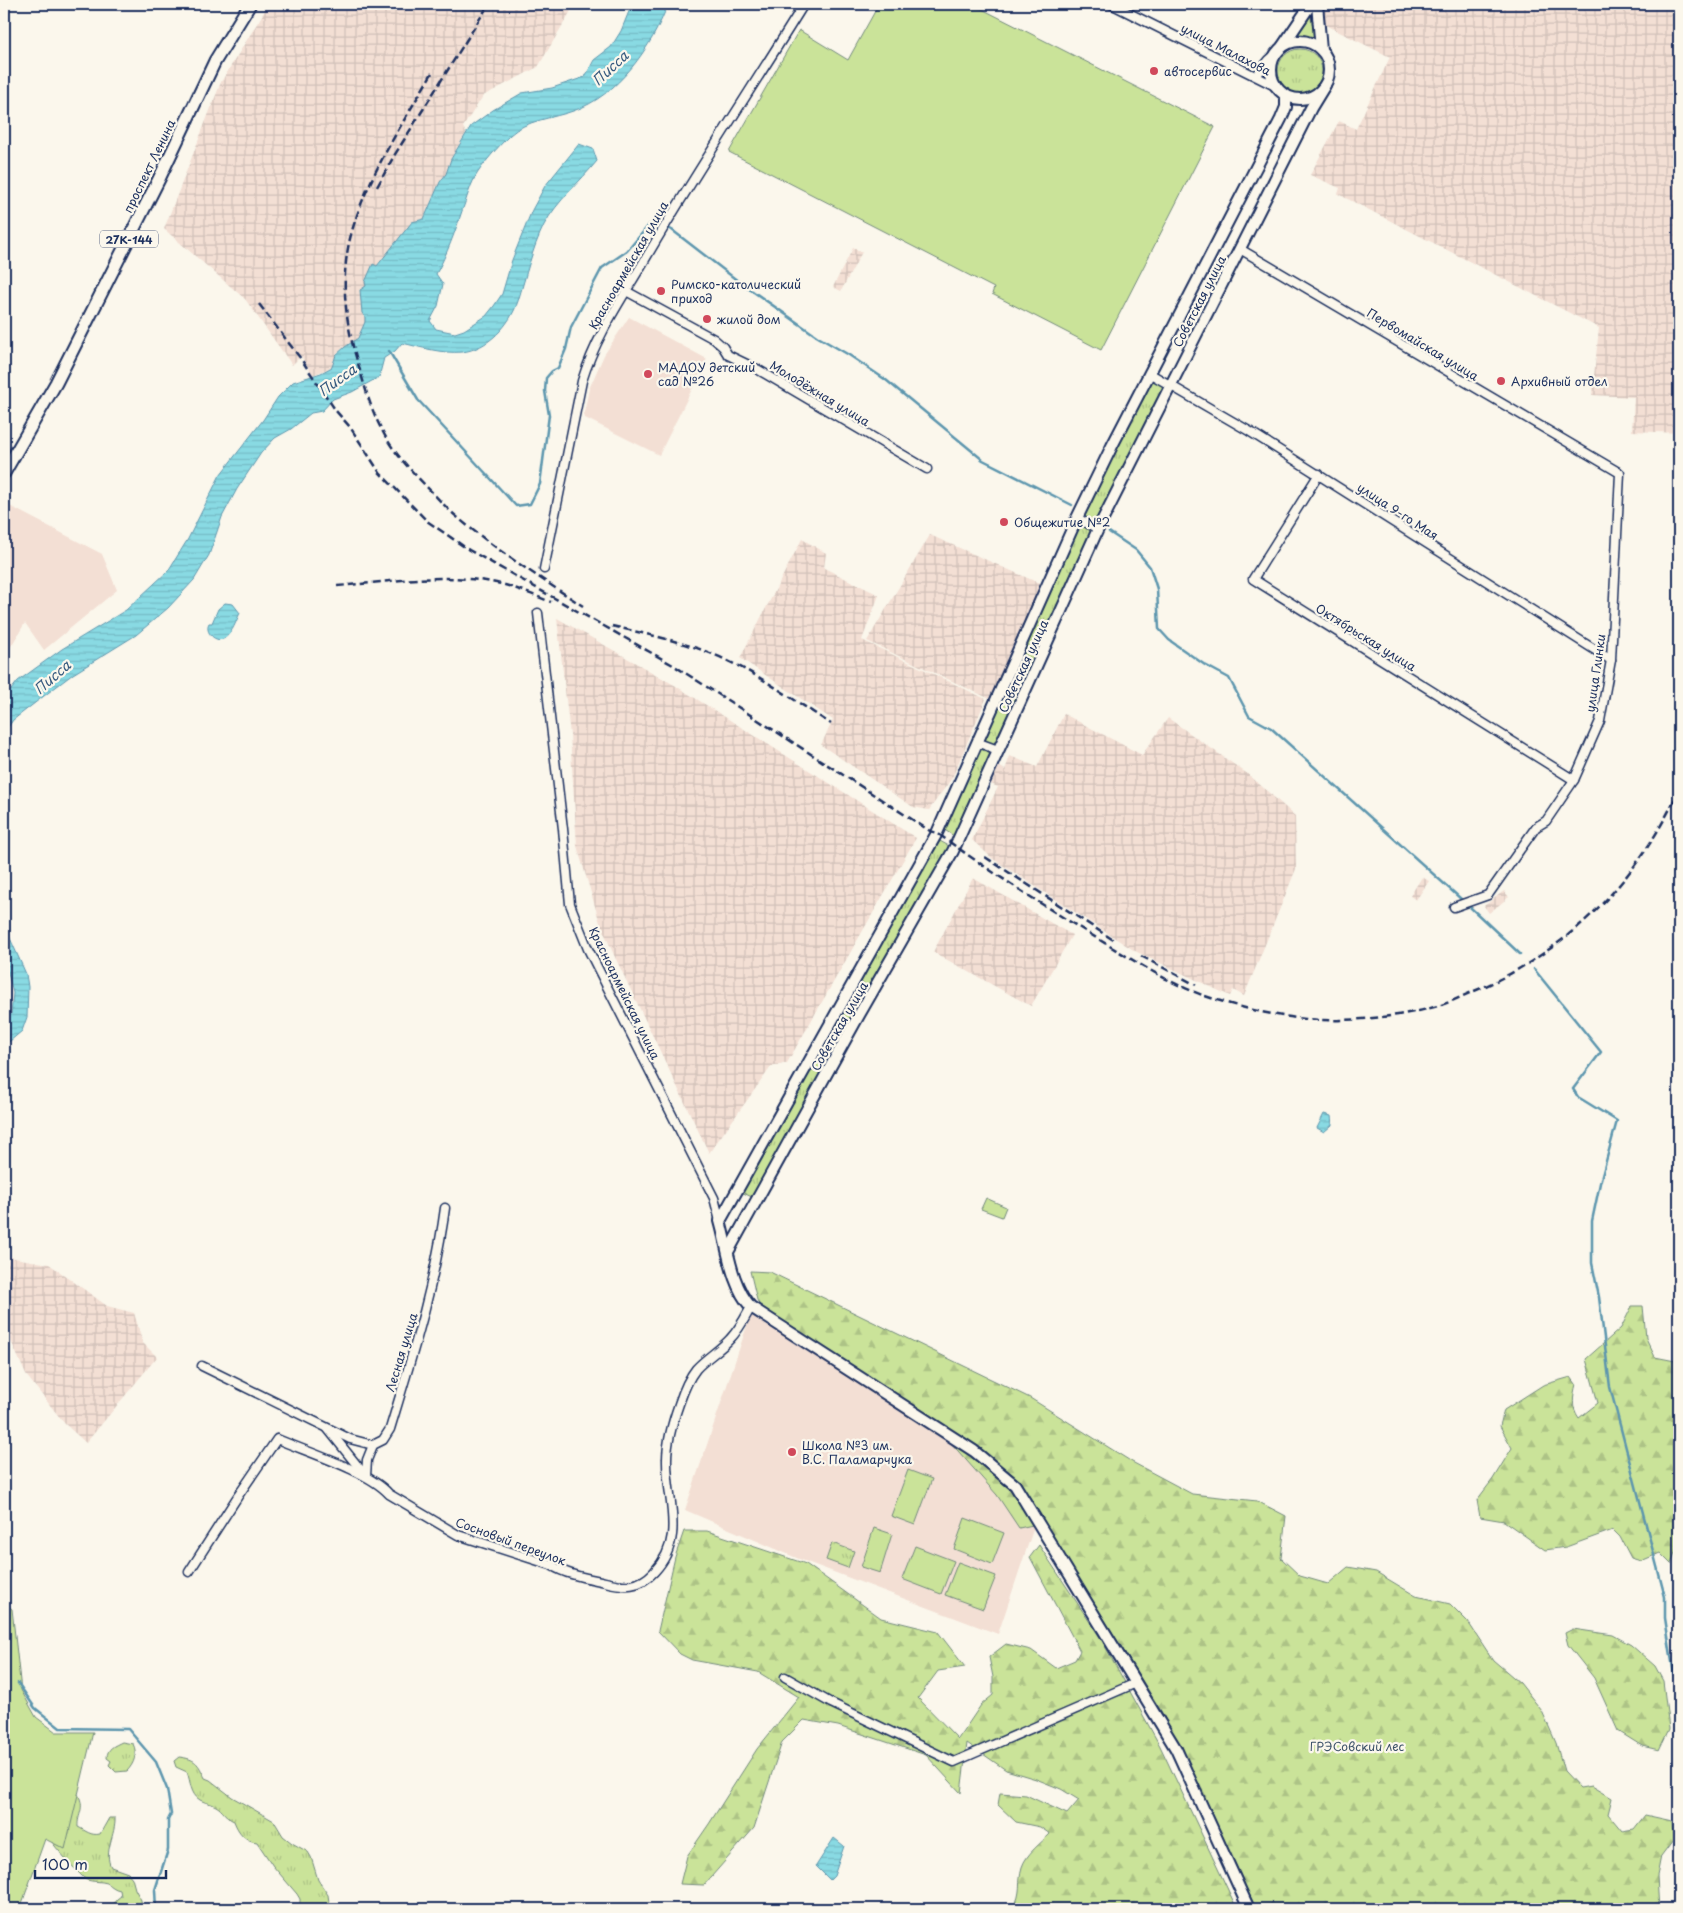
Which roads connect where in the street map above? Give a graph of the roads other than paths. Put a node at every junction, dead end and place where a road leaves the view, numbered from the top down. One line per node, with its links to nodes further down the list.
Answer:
1 (250, 4): 17 (main road, проспект Ленина / 27К-144)
2 (804, 4): 13 (street, Красноармейская улица)
3 (1110, 4): 8 (street, улица Малахова)
4 (1311, 4): 7 (main road)
5 (1316, 4): 6 (main road, Советская улица)
6 (1321, 50): 7 (main road); 9 (main road, Советская улица)
7 (1279, 51): 8 (street); 10 (main road)
8 (1256, 76): 10 (street, улица Малахова)
9 (1325, 85): 11 (main road); 12 (main road, Советская улица)
10 (1277, 87): 11 (main road)
11 (1286, 95): 14 (main road, Советская улица)
12 (1240, 249): 15 (main road, Советская улица); 18 (street, Первомайская улица)
13 (626, 291): 16 (street, Молодёжная улица); 22 (street, Красноармейская улица)
14 (1149, 373): 15 (street, улица 9-го Мая); 20 (main road, Советская улица)
15 (1170, 385): 19 (street, улица 9-го Мая); 21 (main road, Советская улица)
16 (927, 469)
17 (4, 473)
18 (1620, 473): 24 (street, улица Глинки)
19 (1319, 474): 24 (street, улица 9-го Мая); 27 (street, Октябрьская улица)
20 (1078, 518): 21 (street); 25 (main road, Советская улица)
21 (1098, 529): 26 (main road, Советская улица)
22 (544, 569)
23 (538, 614): 30 (street, Красноармейская улица)
24 (1611, 660): 27 (street, улица Глинки)
25 (978, 742): 26 (street); 30 (main road, Советская улица)
26 (998, 750): 31 (main road, Советская улица)
27 (1574, 780): 28 (street, улица Глинки)
28 (1454, 906)
29 (445, 1208): 35 (street, Лесная улица)
30 (720, 1221): 31 (main road, Красноармейская улица)
31 (729, 1250): 32 (main road, Красноармейская улица)
32 (751, 1307): 36 (street, Сосновый переулок); 39 (main road)
33 (202, 1366): 34 (street)
34 (326, 1427): 35 (street); 36 (street)
35 (373, 1445): 36 (street)
36 (366, 1476): 37 (street, Сосновый переулок)
37 (189, 1572)
38 (786, 1677): 39 (street)
39 (1136, 1683): 40 (main road)
40 (1249, 1909)

